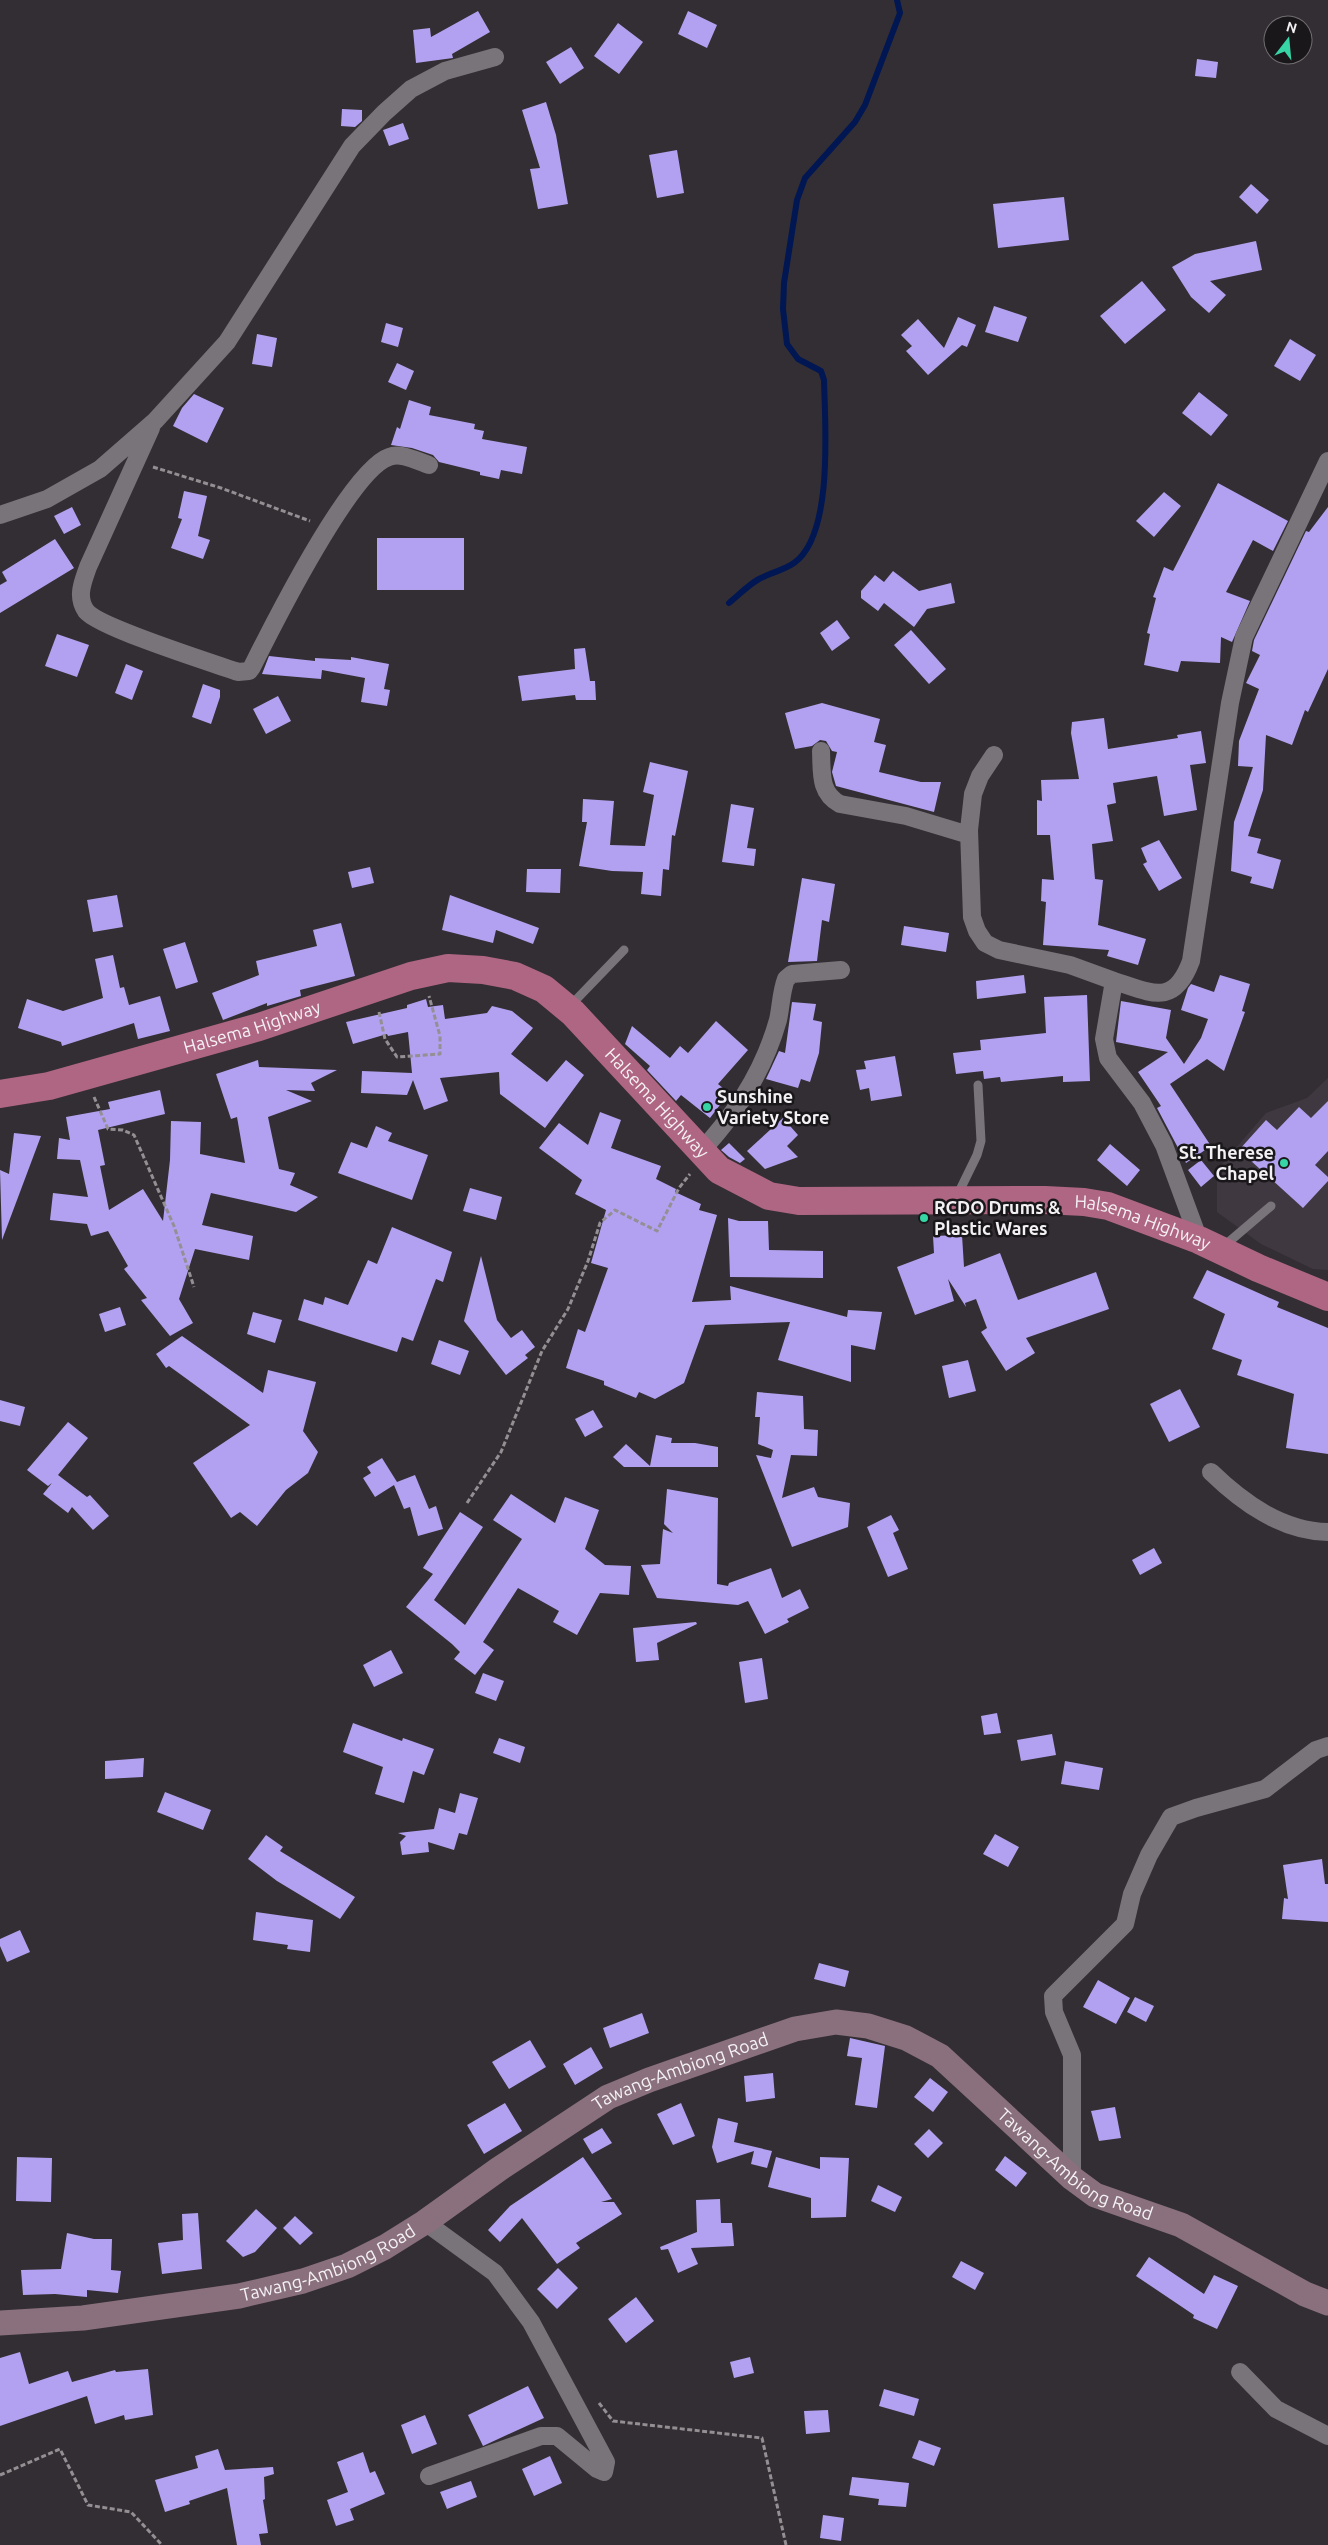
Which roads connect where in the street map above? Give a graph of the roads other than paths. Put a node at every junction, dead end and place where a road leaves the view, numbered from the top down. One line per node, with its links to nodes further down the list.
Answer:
1 (494, 56): 2 (street)
2 (155, 421): 4 (street); 6 (street)
3 (1328, 460): 13 (street)
4 (136, 462): 5 (street); 6 (street)
5 (429, 465)
6 (100, 469): 7 (street)
7 (0, 515)
8 (821, 751): 10 (street)
9 (994, 755): 10 (street)
10 (969, 835): 13 (street)
11 (624, 950): 14 (lane)
12 (841, 970): 17 (street)
13 (1114, 982): 20 (street)
14 (568, 1009): 16 (highway, Halsema Highway); 17 (highway, Halsema Highway)
15 (978, 1084): 18 (lane)
16 (0, 1094)
17 (702, 1154): 18 (highway, Halsema Highway)
18 (954, 1201): 20 (highway, Halsema Highway)
19 (1271, 1206): 20 (lane)
20 (1209, 1245): 21 (highway, Halsema Highway)
21 (1328, 1297)
22 (1211, 1472): 23 (street)
23 (1328, 1532)
24 (1328, 1746): 25 (street)
25 (1072, 2178): 26 (main road, Tawang-Ambiong Road); 27 (main road, Tawang-Ambiong Road)
26 (425, 2222): 28 (main road, Tawang-Ambiong Road); 31 (street)
27 (1328, 2303)
28 (0, 2323)
29 (1240, 2372): 30 (street)
30 (1328, 2436)
31 (429, 2476)

